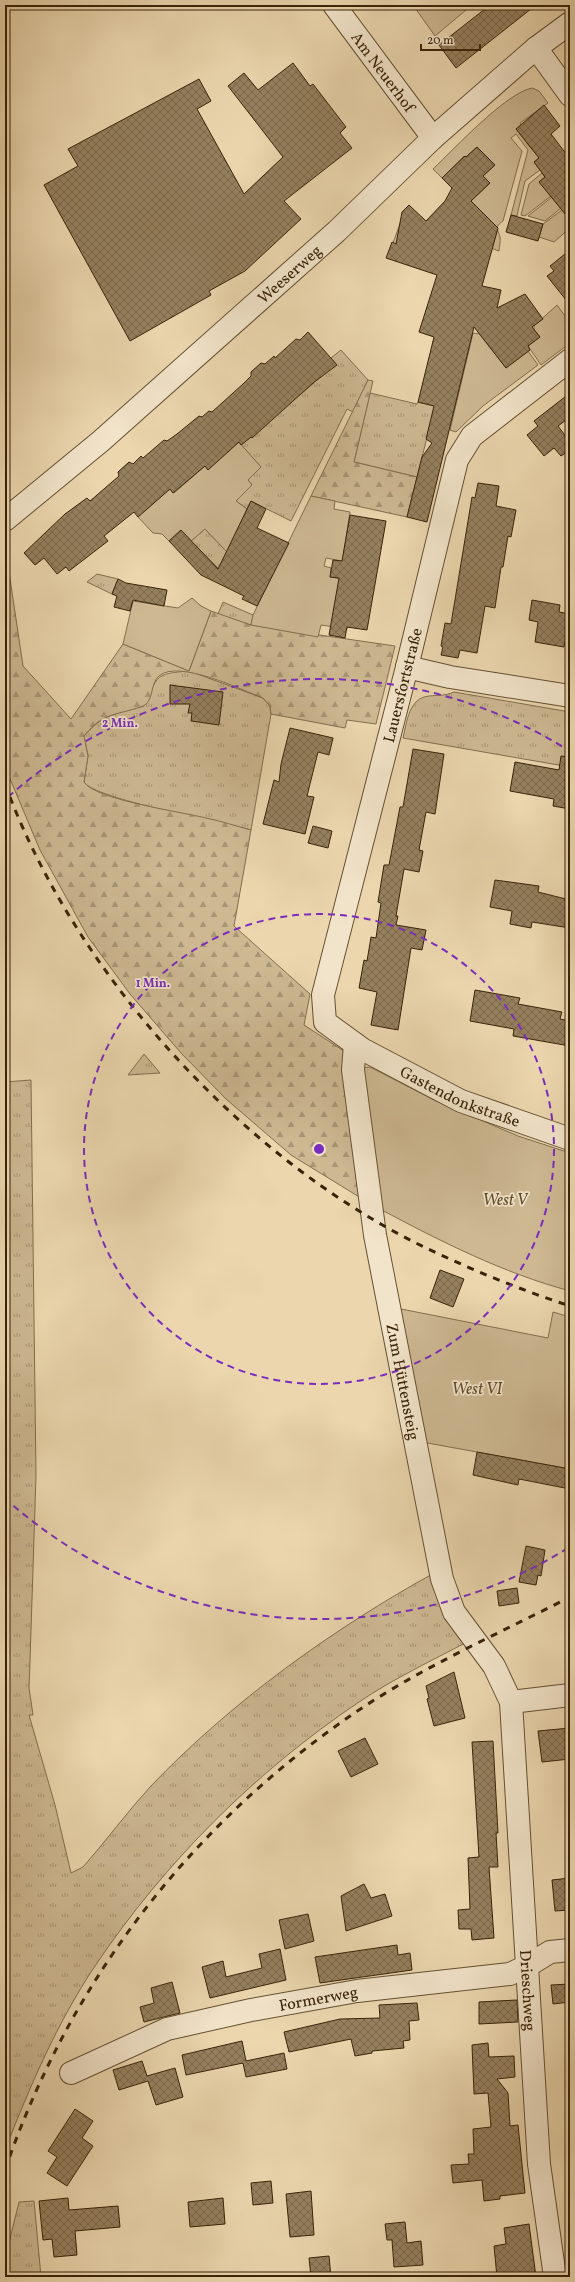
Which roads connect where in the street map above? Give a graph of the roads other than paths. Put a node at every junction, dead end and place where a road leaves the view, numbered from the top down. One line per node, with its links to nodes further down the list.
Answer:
1 (334, 5): 5 (street, Am Neuerhof)
2 (570, 23): 3 (street, Weeserweg)
3 (536, 48): 4 (street); 5 (street, Weeserweg)
4 (570, 95)
5 (433, 138): 7 (street, Weeserweg)
6 (570, 360): 8 (street, Lauersfortstraße)
7 (5, 520)
8 (407, 667): 9 (street); 10 (street, Lauersfortstraße)
9 (570, 696)
10 (355, 1044): 11 (street, Gastendonkstraße); 13 (street, Zum Hüttensteig)
11 (570, 1139)
12 (570, 1695): 13 (street)
13 (510, 1702): 15 (street, Drieschweg)
14 (570, 1950): 15 (street, Formerweg)
15 (527, 1966): 16 (street, Formerweg); 17 (street, Drieschweg)
16 (70, 2073)
17 (555, 2277)

